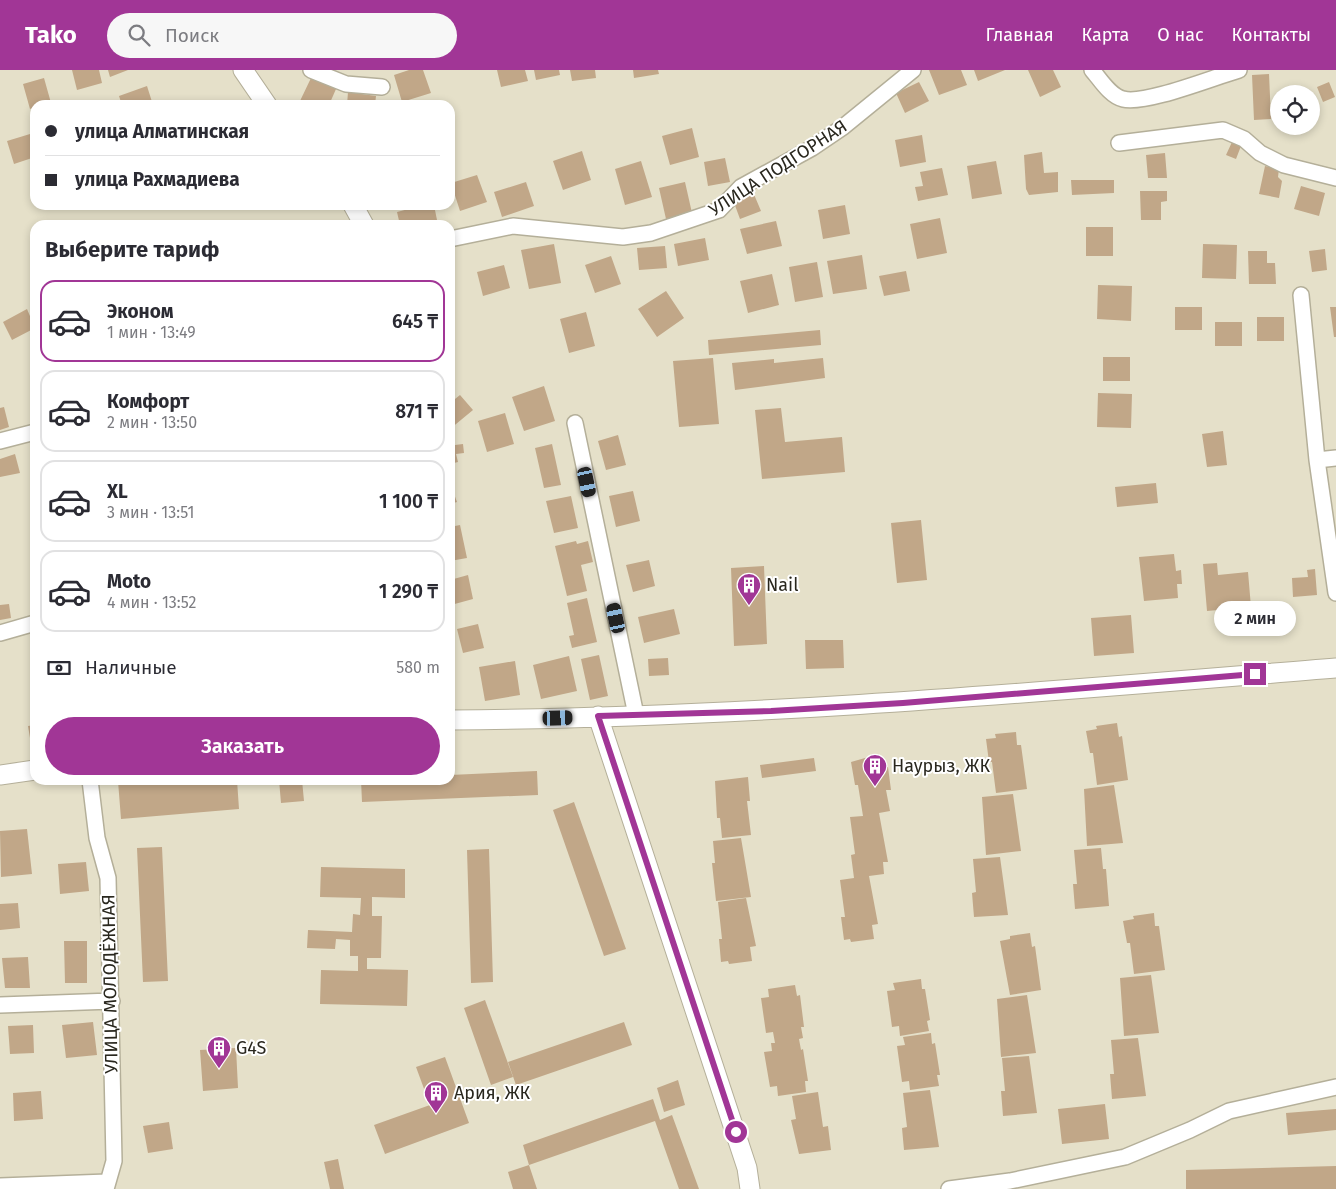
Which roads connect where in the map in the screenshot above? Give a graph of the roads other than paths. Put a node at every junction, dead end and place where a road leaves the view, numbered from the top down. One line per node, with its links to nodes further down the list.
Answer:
1 (243, 70): 7 (street)
2 (311, 70): 6 (street)
3 (913, 70): 10 (street, УЛИЦА ПОДГОРНАЯ)
4 (1092, 70): 5 (street)
5 (1239, 70)
6 (382, 87)
7 (264, 100)
8 (1119, 143): 9 (street)
9 (1336, 178)
10 (455, 238)
11 (1301, 295): 16 (street)
12 (575, 423): 21 (street)
13 (30, 433): 14 (street)
14 (0, 441)
15 (1336, 458): 16 (street)
16 (1317, 460): 17 (street)
17 (1336, 593)
18 (30, 624): 19 (street)
19 (0, 633)
20 (1336, 668): 21 (street)
21 (636, 715): 22 (street)
22 (598, 716): 23 (street); 32 (street)
23 (455, 720)
24 (30, 771): 25 (street)
25 (0, 775)
26 (91, 785): 27 (street, УЛИЦА МОЛОДЁЖНАЯ)
27 (112, 1001): 28 (street); 31 (street, УЛИЦА МОЛОДЁЖНАЯ)
28 (0, 1005)
29 (1336, 1087): 33 (street)
30 (0, 1186): 31 (street)
31 (107, 1186)
32 (750, 1189)
33 (949, 1189)

